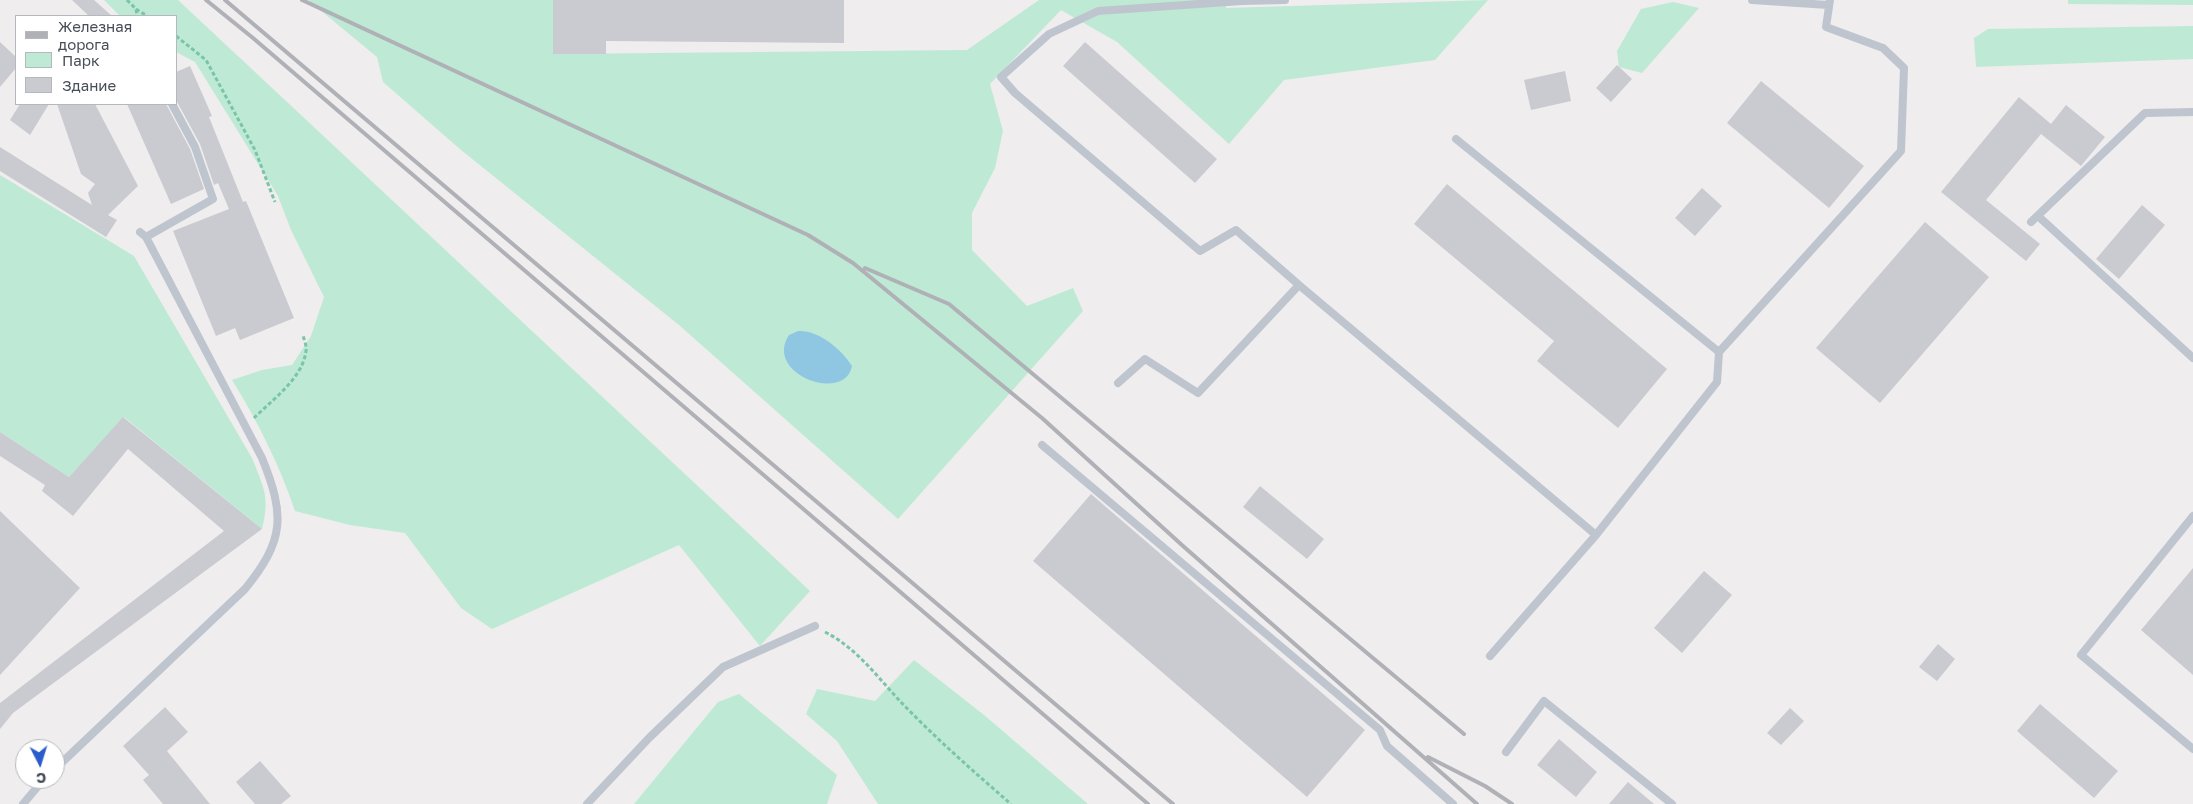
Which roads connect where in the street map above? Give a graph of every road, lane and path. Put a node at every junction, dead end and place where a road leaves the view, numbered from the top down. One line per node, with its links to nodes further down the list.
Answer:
1 (128, 0): 5 (path)
2 (1285, 0): 15 (lane)
3 (1752, 0): 4 (lane)
4 (1829, 2): 17 (lane)
5 (136, 9): 6 (path); 7 (path)
6 (137, 15)
7 (145, 15)
8 (178, 38): 12 (path)
9 (173, 105): 20 (lane)
10 (2193, 112): 13 (lane)
11 (1456, 139): 17 (lane)
12 (275, 202)
13 (2038, 216): 14 (lane); 18 (lane)
14 (2031, 222)
15 (1299, 285): 19 (lane); 23 (lane)
16 (303, 335): 20 (path)
17 (1719, 352): 23 (lane)
18 (2193, 358)
19 (1118, 383)
20 (246, 425): 28 (lane)
21 (1042, 445): 33 (lane)
22 (2193, 516): 26 (lane)
23 (1596, 534): 25 (lane)
24 (815, 626): 31 (lane); 32 (path)
25 (1490, 656)
26 (2193, 749)
27 (1506, 752): 34 (lane)
28 (65, 759)
29 (36, 789): 30 (lane)
30 (23, 804)
31 (587, 804)
32 (1011, 804)
33 (1453, 804)
34 (1672, 804)

